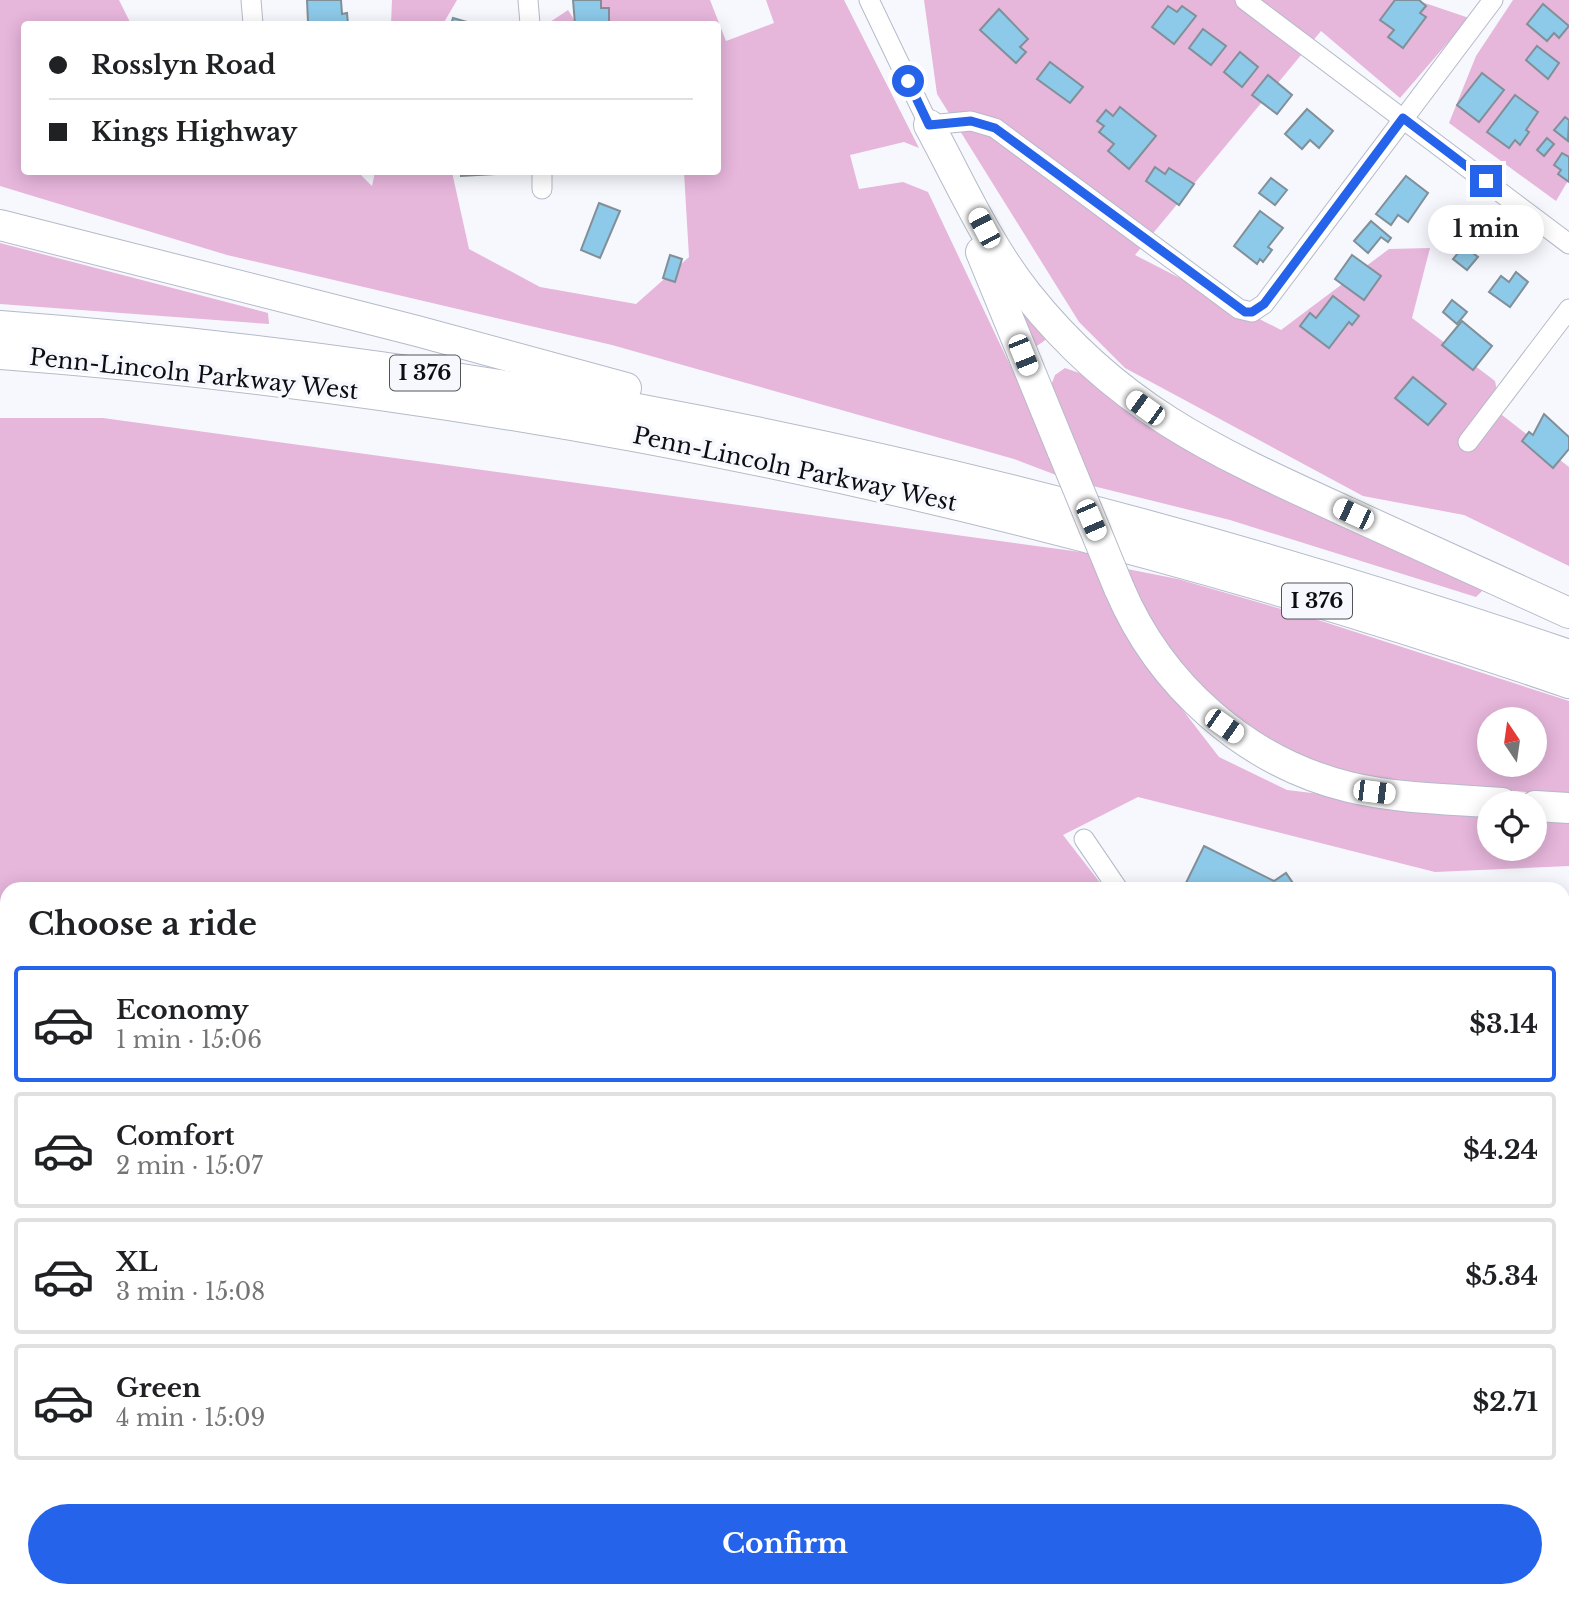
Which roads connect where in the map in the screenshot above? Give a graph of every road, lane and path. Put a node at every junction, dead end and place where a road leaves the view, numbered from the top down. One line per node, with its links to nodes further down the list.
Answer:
1 (251, 0): 6 (street)
2 (528, 0): 7 (street)
3 (869, 0): 9 (street)
4 (1245, 0): 8 (street)
5 (1493, 0): 8 (street)
6 (253, 21)
7 (530, 21)
8 (1403, 118): 9 (street); 11 (street)
9 (929, 125): 14 (highway); 18 (highway)
10 (0, 225): 20 (highway)
11 (1569, 244)
12 (1569, 309): 19 (street)
13 (0, 326): 20 (highway, Penn-Lincoln Parkway West / I 376)
14 (1077, 349): 18 (highway); 21 (highway)
15 (0, 354): 16 (highway, Penn-Lincoln Parkway West / I 376)
16 (82, 360): 17 (highway); 23 (highway, Penn-Lincoln Parkway West / I 376)
17 (0, 361)
18 (1033, 378): 24 (highway, bridge)
19 (1468, 442)
20 (845, 450): 22 (highway, Penn-Lincoln Parkway West / I 376)
21 (1569, 613)
22 (1569, 655)
23 (1569, 683)
24 (1477, 801)
25 (1547, 807): 26 (highway)
26 (1569, 808)
27 (1084, 839): 28 (street)
28 (1113, 882)

